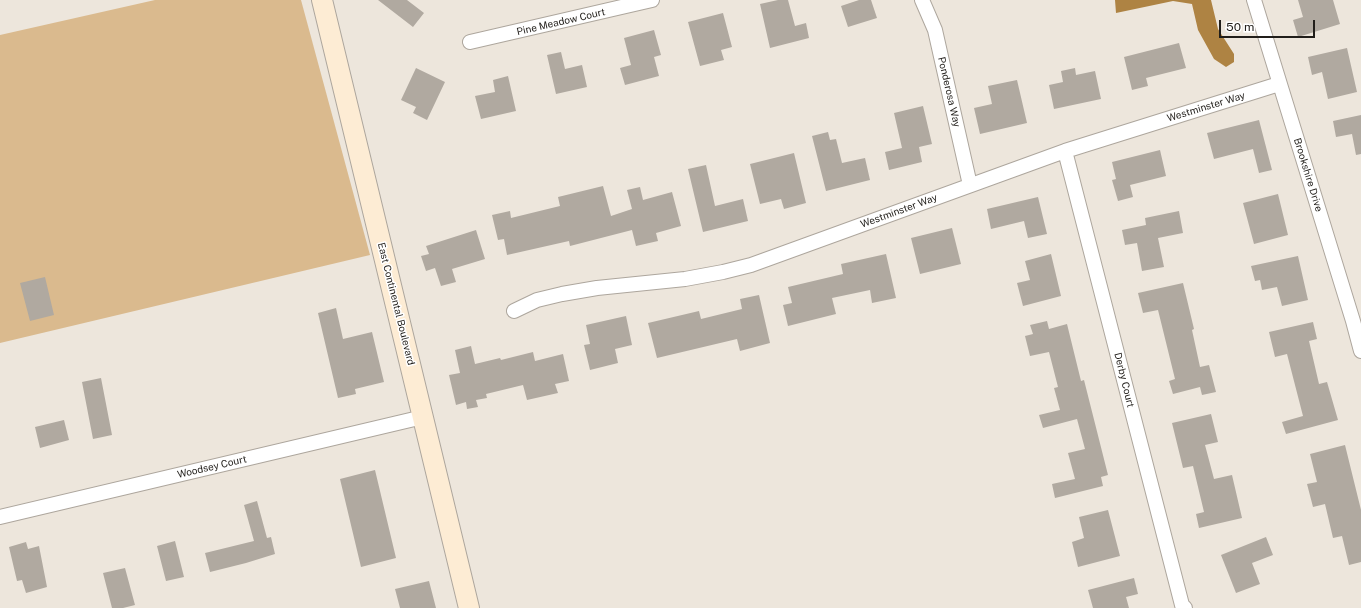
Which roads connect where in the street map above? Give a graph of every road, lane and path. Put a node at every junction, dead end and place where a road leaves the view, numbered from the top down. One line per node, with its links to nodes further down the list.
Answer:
1 (322, 0): 12 (main road, East Continental Boulevard)
2 (652, 0): 5 (street, Pine Meadow Court)
3 (922, 0): 8 (street, Ponderosa Way)
4 (1254, 0): 6 (street, Brookshire Drive)
5 (470, 42)
6 (1279, 84): 7 (street, Westminster Way); 10 (street, Brookshire Drive)
7 (1065, 151): 8 (street, Westminster Way); 15 (street, Derby Court)
8 (970, 185): 9 (street, Westminster Way)
9 (514, 311)
10 (1357, 320): 11 (street, Brookshire Drive)
11 (1361, 351)
12 (423, 417): 13 (street, Woodsey Court); 14 (main road, East Continental Boulevard)
13 (0, 516)
14 (469, 608)
15 (1184, 608)

